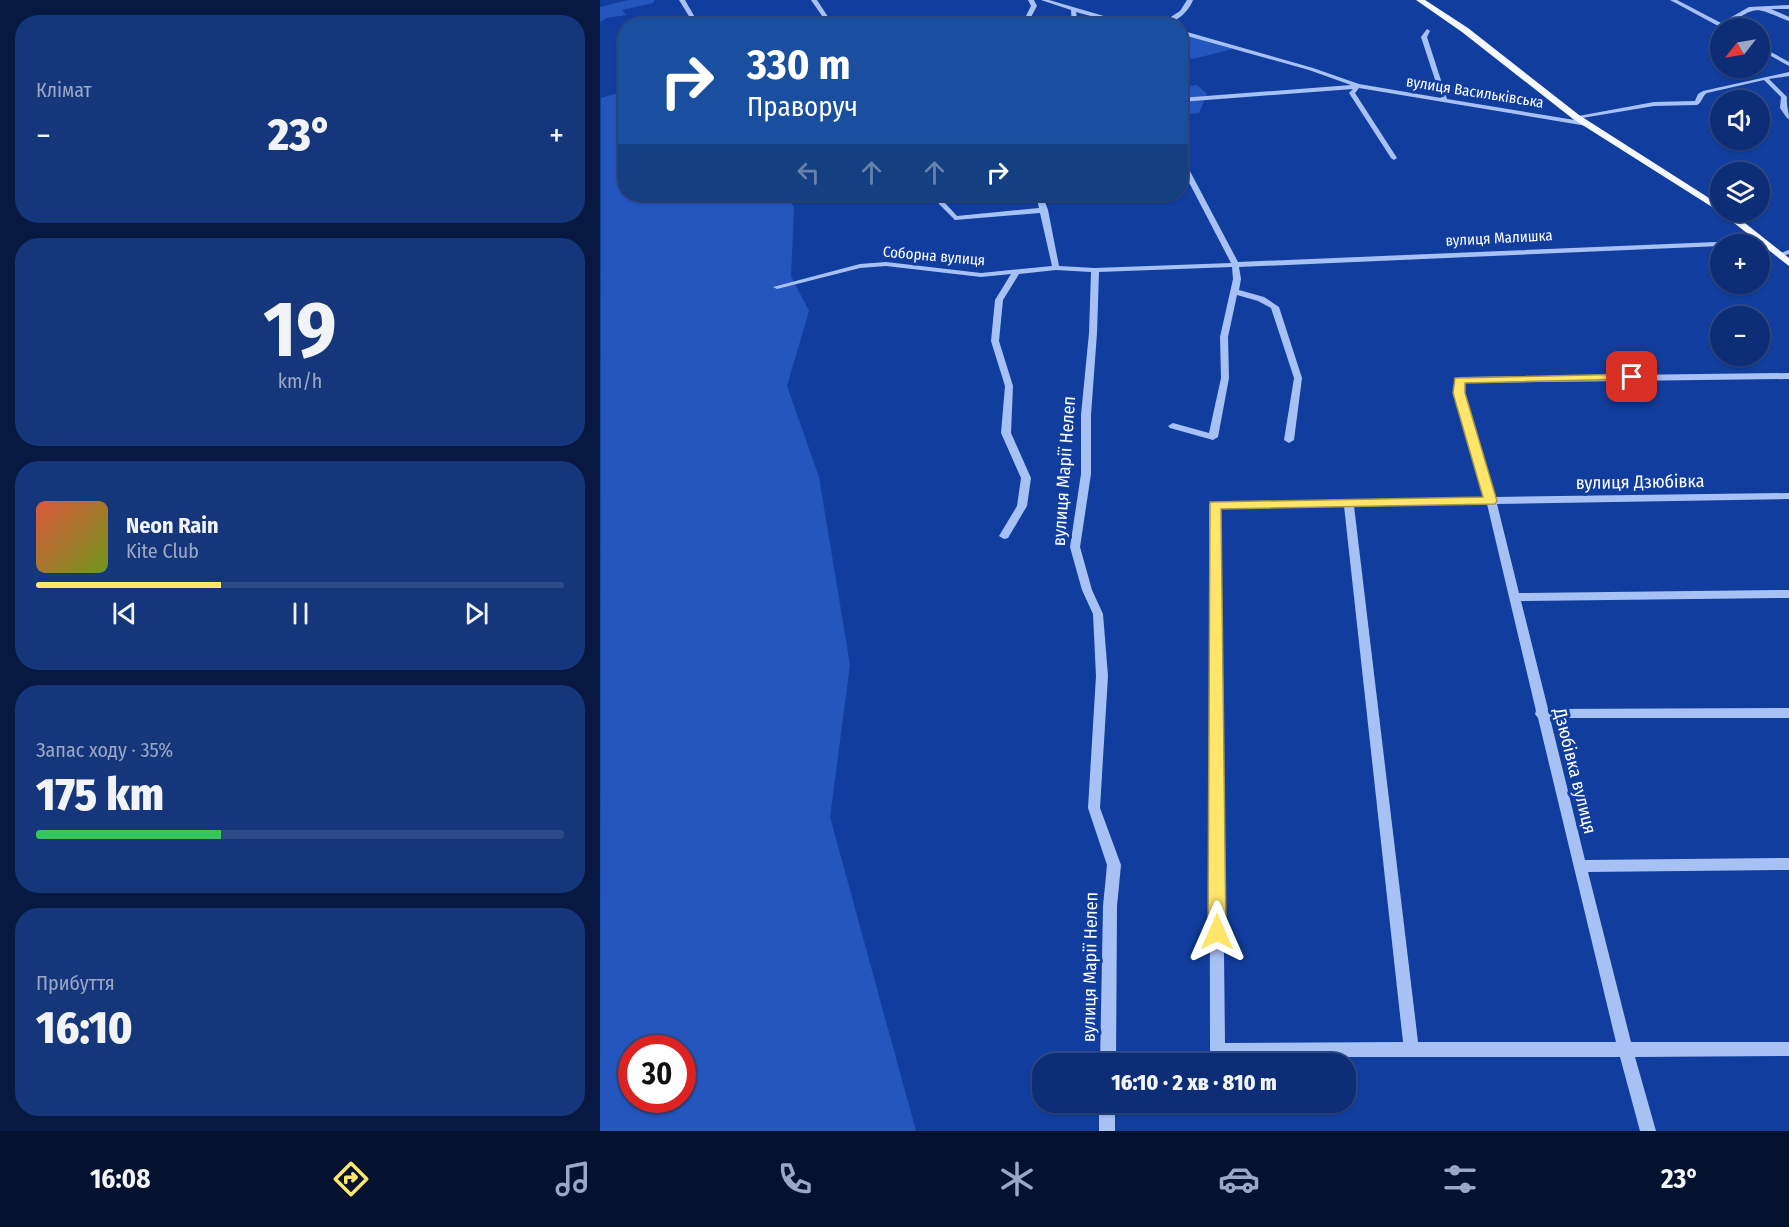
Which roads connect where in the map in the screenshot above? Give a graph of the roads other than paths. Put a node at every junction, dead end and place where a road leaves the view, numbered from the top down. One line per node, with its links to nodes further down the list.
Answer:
1 (682, 0): 11 (street)
2 (814, 0): 12 (street)
3 (1031, 0): 13 (street)
4 (1044, 0): 10 (street)
5 (1190, 0): 16 (street)
6 (1420, 0): 30 (main road)
7 (1673, 0): 19 (street)
8 (1760, 7): 9 (street); 17 (street); 18 (street)
9 (1789, 7)
10 (1073, 9): 14 (street); 15 (street)
11 (693, 18)
12 (826, 18)
13 (1027, 18)
14 (1074, 18)
15 (1106, 18)
16 (1173, 18)
17 (1735, 18)
18 (1789, 19)
19 (1710, 20)
20 (1426, 31): 29 (street)
21 (1188, 34): 27 (street, вулиця Васильківська)
22 (1770, 54): 23 (street)
23 (1789, 64)
24 (1789, 74): 25 (street)
25 (1770, 77)
26 (1766, 78): 30 (street); 31 (street)
27 (1358, 86): 28 (street, вулиця Васильківська); 29 (street, вулиця Васильківська); 33 (street)
28 (1188, 99)
29 (1444, 101): 32 (street, вулиця Васильківська)
30 (1576, 117): 32 (main road)
31 (1789, 117)
32 (1587, 124): 37 (main road)
33 (1394, 158)
34 (1188, 173): 45 (street)
35 (941, 201): 38 (street)
36 (1041, 201): 38 (street)
37 (1710, 203)
38 (1044, 210): 46 (street)
39 (1738, 222): 40 (main road)
40 (1754, 234)
41 (1710, 244): 45 (street, вулиця Малишка)
42 (1770, 246): 43 (main road)
43 (1784, 254): 44 (main road)
44 (1789, 263)
45 (1235, 264): 47 (street, Соборна вулиця); 50 (street)
46 (1056, 268): 47 (street, Соборна вулиця); 48 (street, Соборна вулиця)
47 (1095, 270): 67 (street, вулиця Марії Нелеп)
48 (1016, 273): 49 (street, Соборна вулиця); 57 (street, вулиця Марії Нелеп)
49 (777, 286)
50 (1234, 291): 52 (street); 53 (street)
51 (1789, 376): 55 (street, Дзюбівка вулиця)
52 (1173, 426)
53 (1289, 440)
54 (1789, 496): 55 (street, вулиця Дзюбівка)
55 (1491, 501): 56 (street, вулиця Дзюбівка); 59 (street, Дзюбівка вулиця)
56 (1349, 502): 64 (street); 64 (street, вулиця Дзюбівка)
57 (1004, 537)
58 (1789, 594): 59 (street)
59 (1515, 597): 61 (street, Дзюбівка вулиця)
60 (1789, 713): 61 (street)
61 (1541, 714): 63 (street, Дзюбівка вулиця)
62 (1789, 864): 63 (street)
63 (1579, 866): 65 (street, Дзюбівка вулиця)
64 (1411, 1049): 65 (street)
65 (1625, 1049): 66 (street); 70 (street, Дзюбівка вулиця)
66 (1789, 1049)
67 (1108, 1053)
68 (1107, 1113): 69 (street)
69 (1107, 1131)
70 (1648, 1131)

